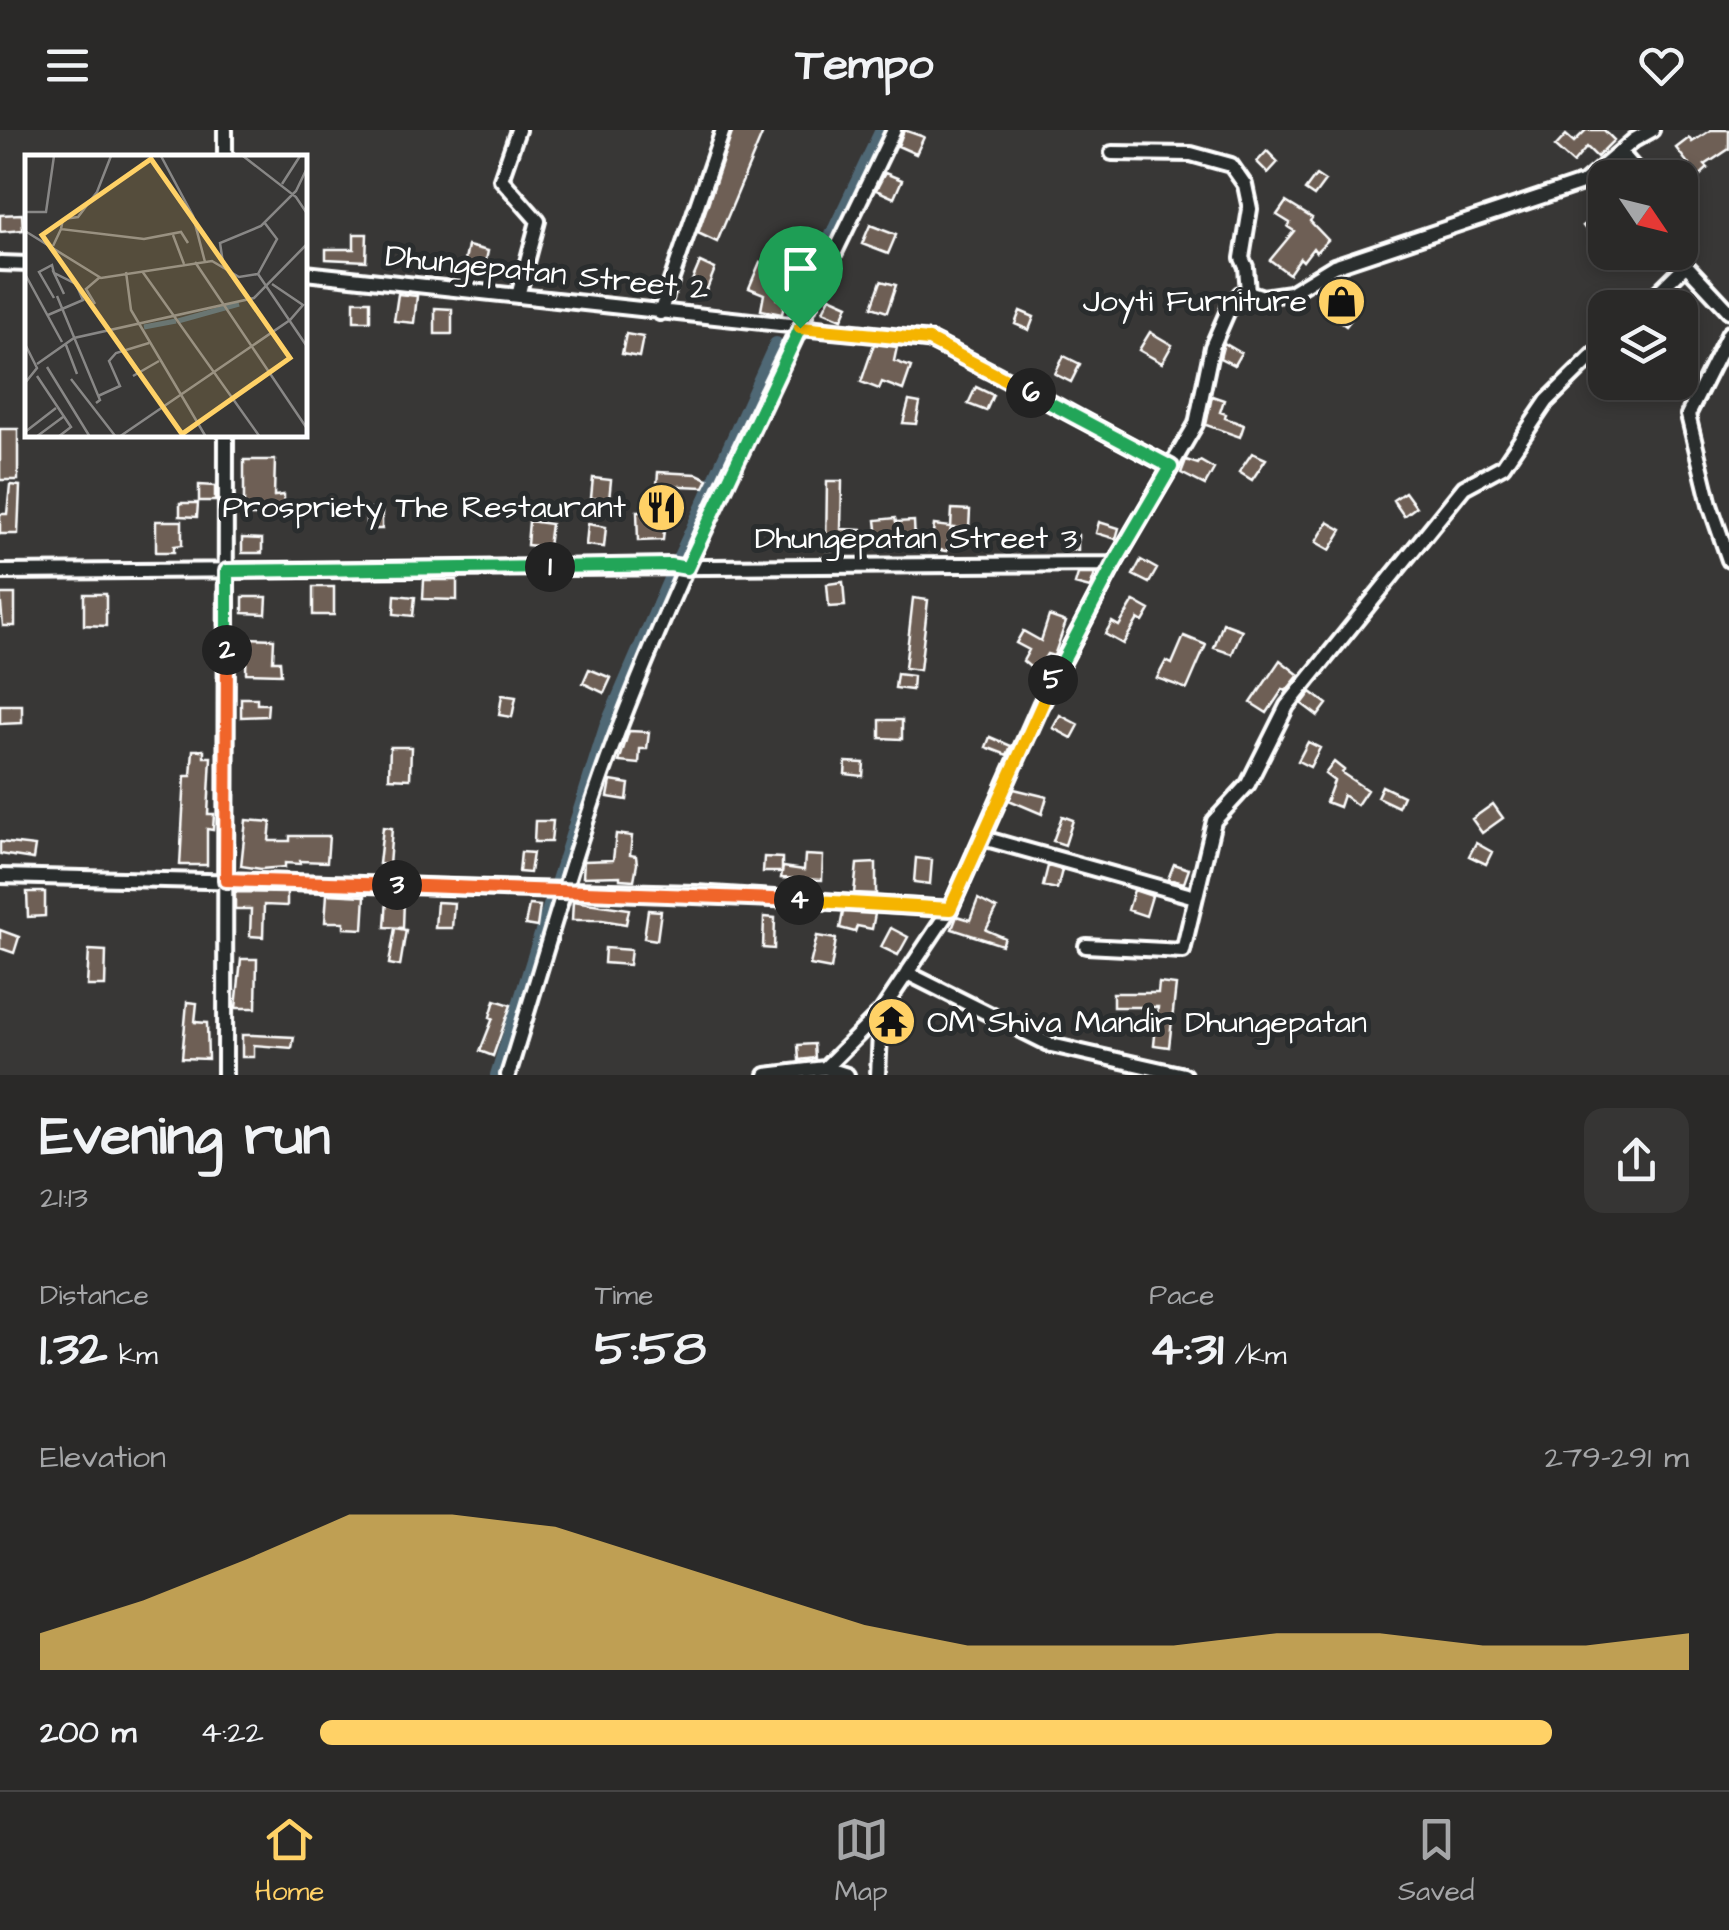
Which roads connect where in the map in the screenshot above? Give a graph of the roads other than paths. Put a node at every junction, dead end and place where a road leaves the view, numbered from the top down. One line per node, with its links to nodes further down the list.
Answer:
1 (518, 130): 13 (street)
2 (723, 130): 15 (street)
3 (894, 130): 16 (street)
4 (1652, 130): 5 (street)
5 (1626, 147): 7 (street); 12 (street)
6 (1112, 153): 12 (street)
7 (1633, 160)
8 (1674, 270): 11 (street)
9 (1693, 270): 14 (street)
10 (308, 274): 13 (street, Dhungepatan Street 2)
11 (1657, 290)
12 (1248, 292): 20 (street)
13 (518, 296): 15 (street, Dhungepatan Street 2)
14 (1729, 311)
15 (660, 314): 16 (street, Dhungepatan Street 2)
16 (800, 328): 20 (street, Dhungepatan Street 2); 23 (street)
17 (1729, 333): 21 (street)
18 (1588, 361): 30 (street)
19 (226, 438): 24 (street)
20 (1171, 467): 22 (street)
21 (1729, 560)
22 (1114, 564): 23 (street, Dhungepatan Street 3); 26 (street)
23 (687, 568): 24 (street, Dhungepatan Street 3); 29 (street)
24 (227, 571): 25 (street, Dhungepatan Street 3); 28 (street)
25 (0, 572)
26 (983, 838): 30 (street); 31 (street)
27 (0, 876): 28 (street)
28 (226, 880): 29 (street); 36 (street)
29 (557, 890): 31 (street); 37 (street)
30 (1195, 896): 32 (street)
31 (950, 909): 33 (street)
32 (1086, 946)
33 (907, 973): 34 (street); 41 (street)
34 (881, 1012): 35 (street); 40 (street)
35 (825, 1068): 38 (street); 39 (street)
36 (225, 1075)
37 (508, 1075)
38 (766, 1075)
39 (847, 1075)
40 (878, 1075)
41 (1184, 1075)

